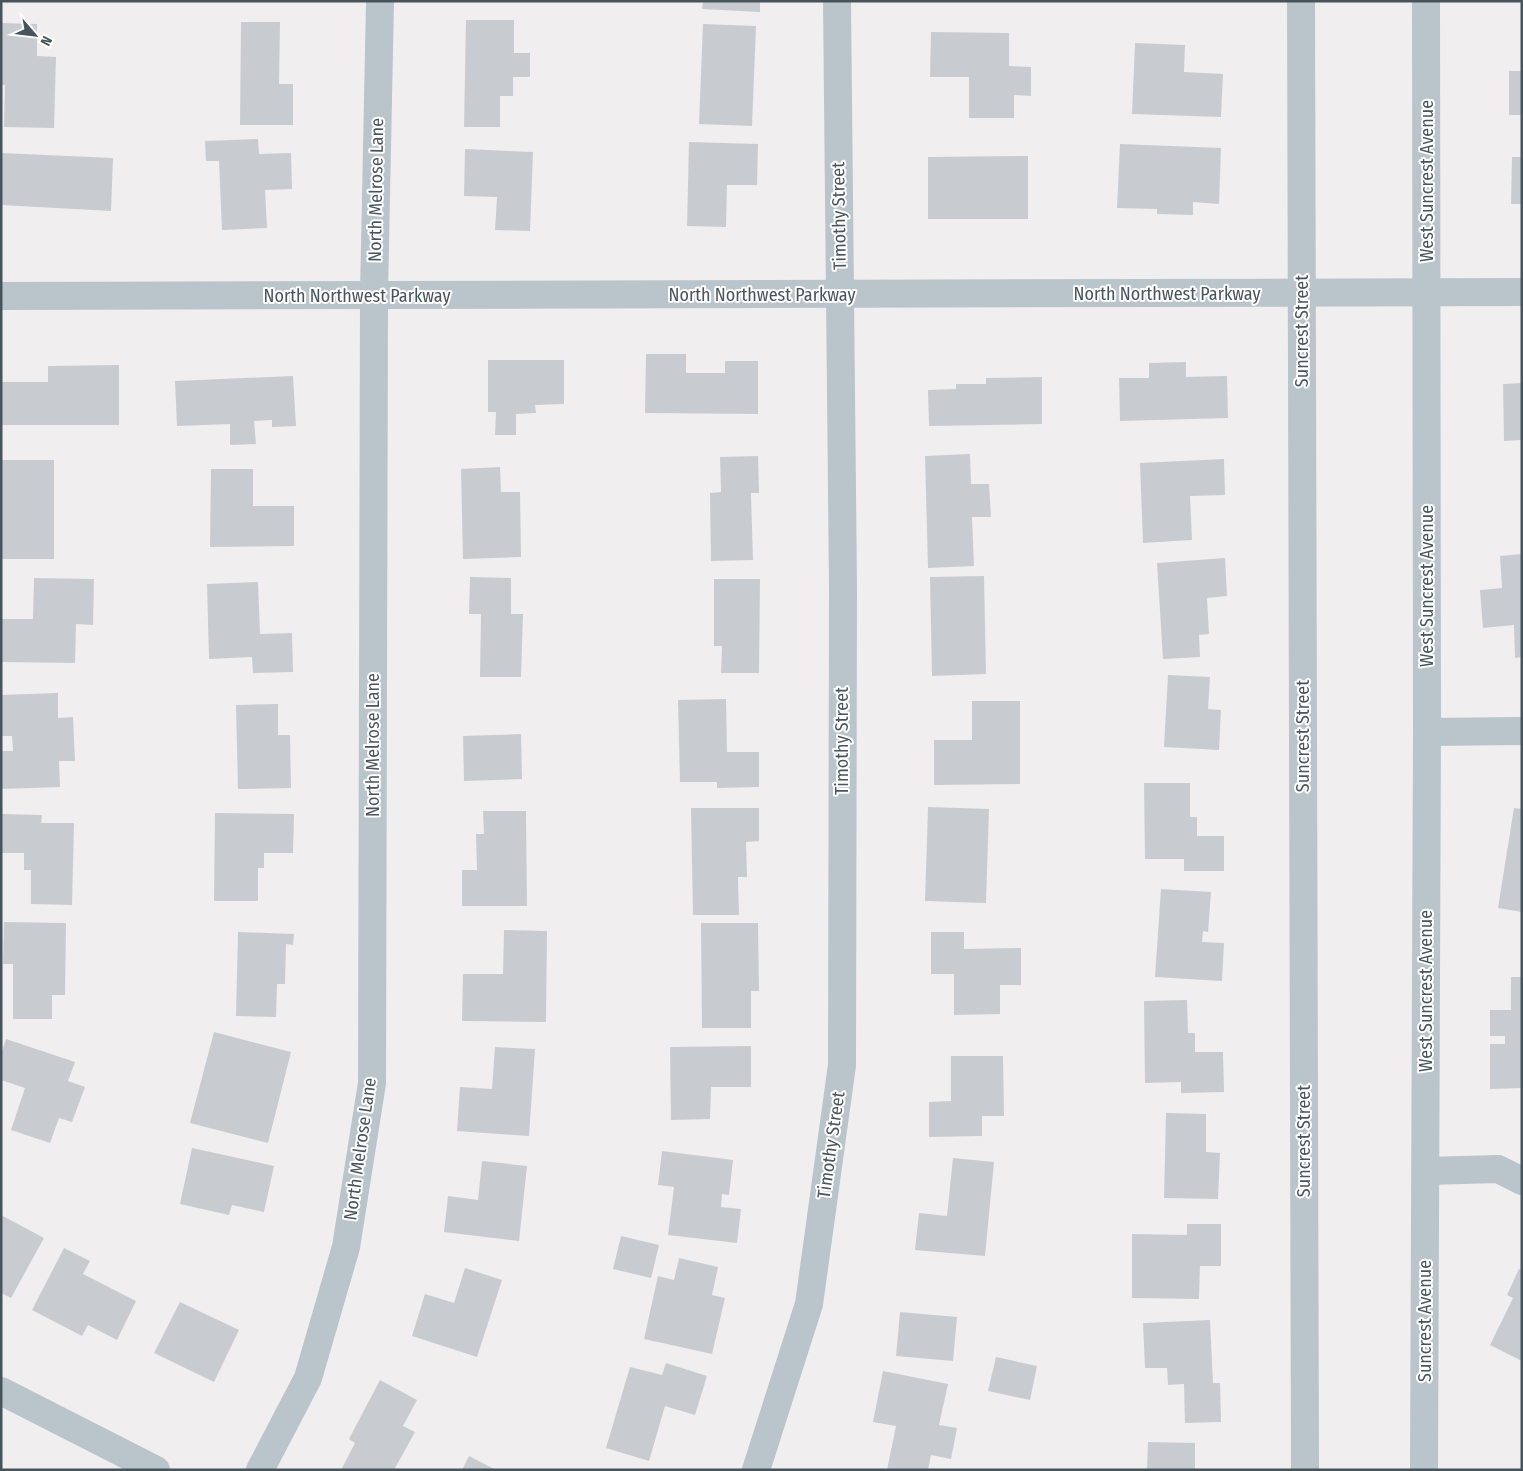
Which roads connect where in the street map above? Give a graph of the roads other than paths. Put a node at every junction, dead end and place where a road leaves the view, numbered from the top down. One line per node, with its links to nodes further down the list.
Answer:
1 (380, 1): 8 (street, North Melrose Lane)
2 (837, 1): 9 (street, Timothy Street)
3 (1301, 1): 7 (street, Suncrest Street)
4 (1426, 1): 6 (street, West Suncrest Avenue)
5 (1522, 292): 6 (street, North Northwest Parkway)
6 (1427, 293): 7 (street, North Northwest Parkway); 12 (street, West Suncrest Avenue)
7 (1302, 294): 9 (street, North Northwest Parkway); 19 (street, Suncrest Street)
8 (374, 295): 9 (street, North Northwest Parkway); 10 (street, North Northwest Parkway); 17 (street, North Melrose Lane)
9 (840, 295): 18 (street, Timothy Street)
10 (1, 296)
11 (1522, 731): 12 (street)
12 (1427, 732): 13 (street, West Suncrest Avenue)
13 (1426, 1171): 14 (street); 20 (street, Suncrest Avenue)
14 (1522, 1180)
15 (1, 1391): 16 (street)
16 (156, 1470)
17 (260, 1470)
18 (756, 1470)
19 (1305, 1470)
20 (1424, 1470)

